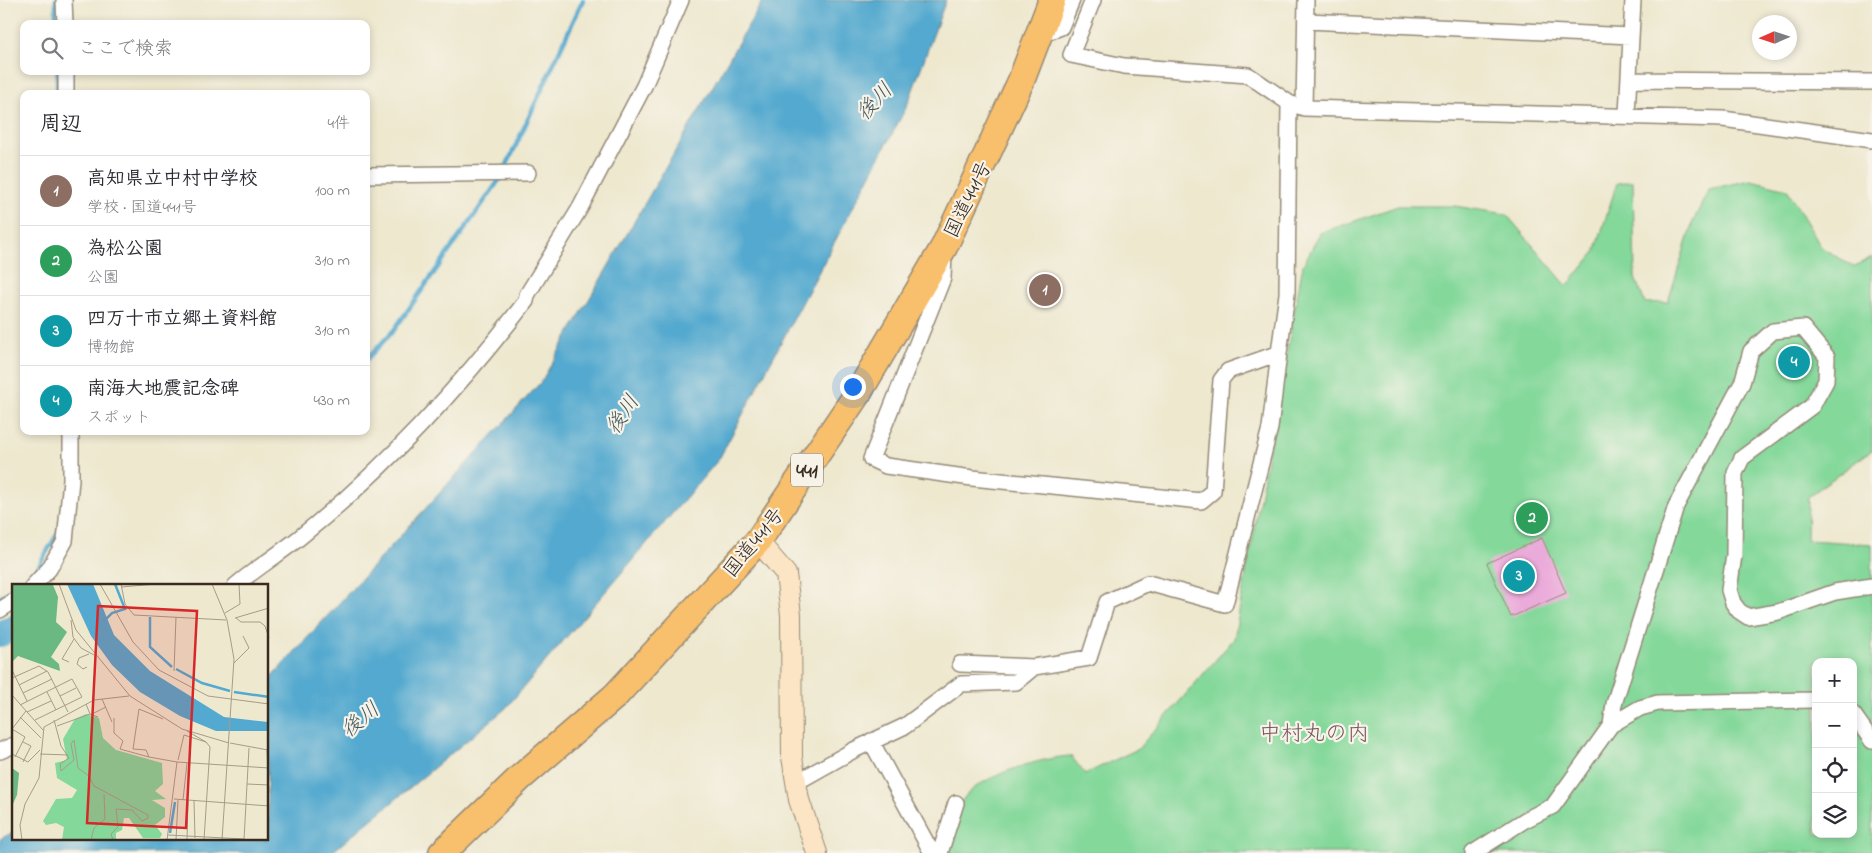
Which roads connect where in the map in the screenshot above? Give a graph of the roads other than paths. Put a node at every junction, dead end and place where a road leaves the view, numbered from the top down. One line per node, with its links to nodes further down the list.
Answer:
1 (64, 0): 8 (street)
2 (681, 0): 27 (street)
3 (1052, 0): 10 (highway, 国道441号 / 441)
4 (1072, 0): 10 (street)
5 (1093, 0): 16 (street)
6 (1306, 0): 9 (street)
7 (1633, 0): 11 (street)
8 (65, 20)
9 (1307, 22): 11 (street); 17 (street)
10 (1038, 36): 22 (highway, 国道441号 / 441)
11 (1631, 36): 13 (street)
12 (66, 75): 15 (street)
13 (1629, 80): 14 (street); 18 (street)
14 (1872, 82)
15 (66, 90)
16 (1289, 103): 17 (street); 23 (street)
17 (1304, 108): 18 (street)
18 (1627, 114): 19 (street)
19 (1872, 140)
20 (528, 172): 21 (street)
21 (370, 175)
22 (944, 247): 23 (street); 25 (highway, 国道441号 / 441)
23 (1279, 353): 32 (street)
24 (71, 435): 26 (street)
25 (758, 541): 40 (street); 42 (highway, 国道441号 / 441)
26 (35, 584)
27 (238, 584)
28 (1872, 586): 35 (street)
29 (12, 602): 30 (street)
30 (0, 610)
31 (960, 664): 32 (street)
32 (1034, 667): 36 (street)
33 (1812, 700): 35 (street)
34 (1857, 720): 37 (street)
35 (1611, 725): 46 (street)
36 (871, 741): 40 (street); 44 (street)
37 (1872, 741)
38 (12, 746): 39 (street)
39 (0, 751)
40 (796, 782): 43 (street)
41 (956, 803): 45 (street)
42 (442, 853)
43 (817, 853)
44 (932, 853)
45 (940, 853)
46 (1473, 853)

